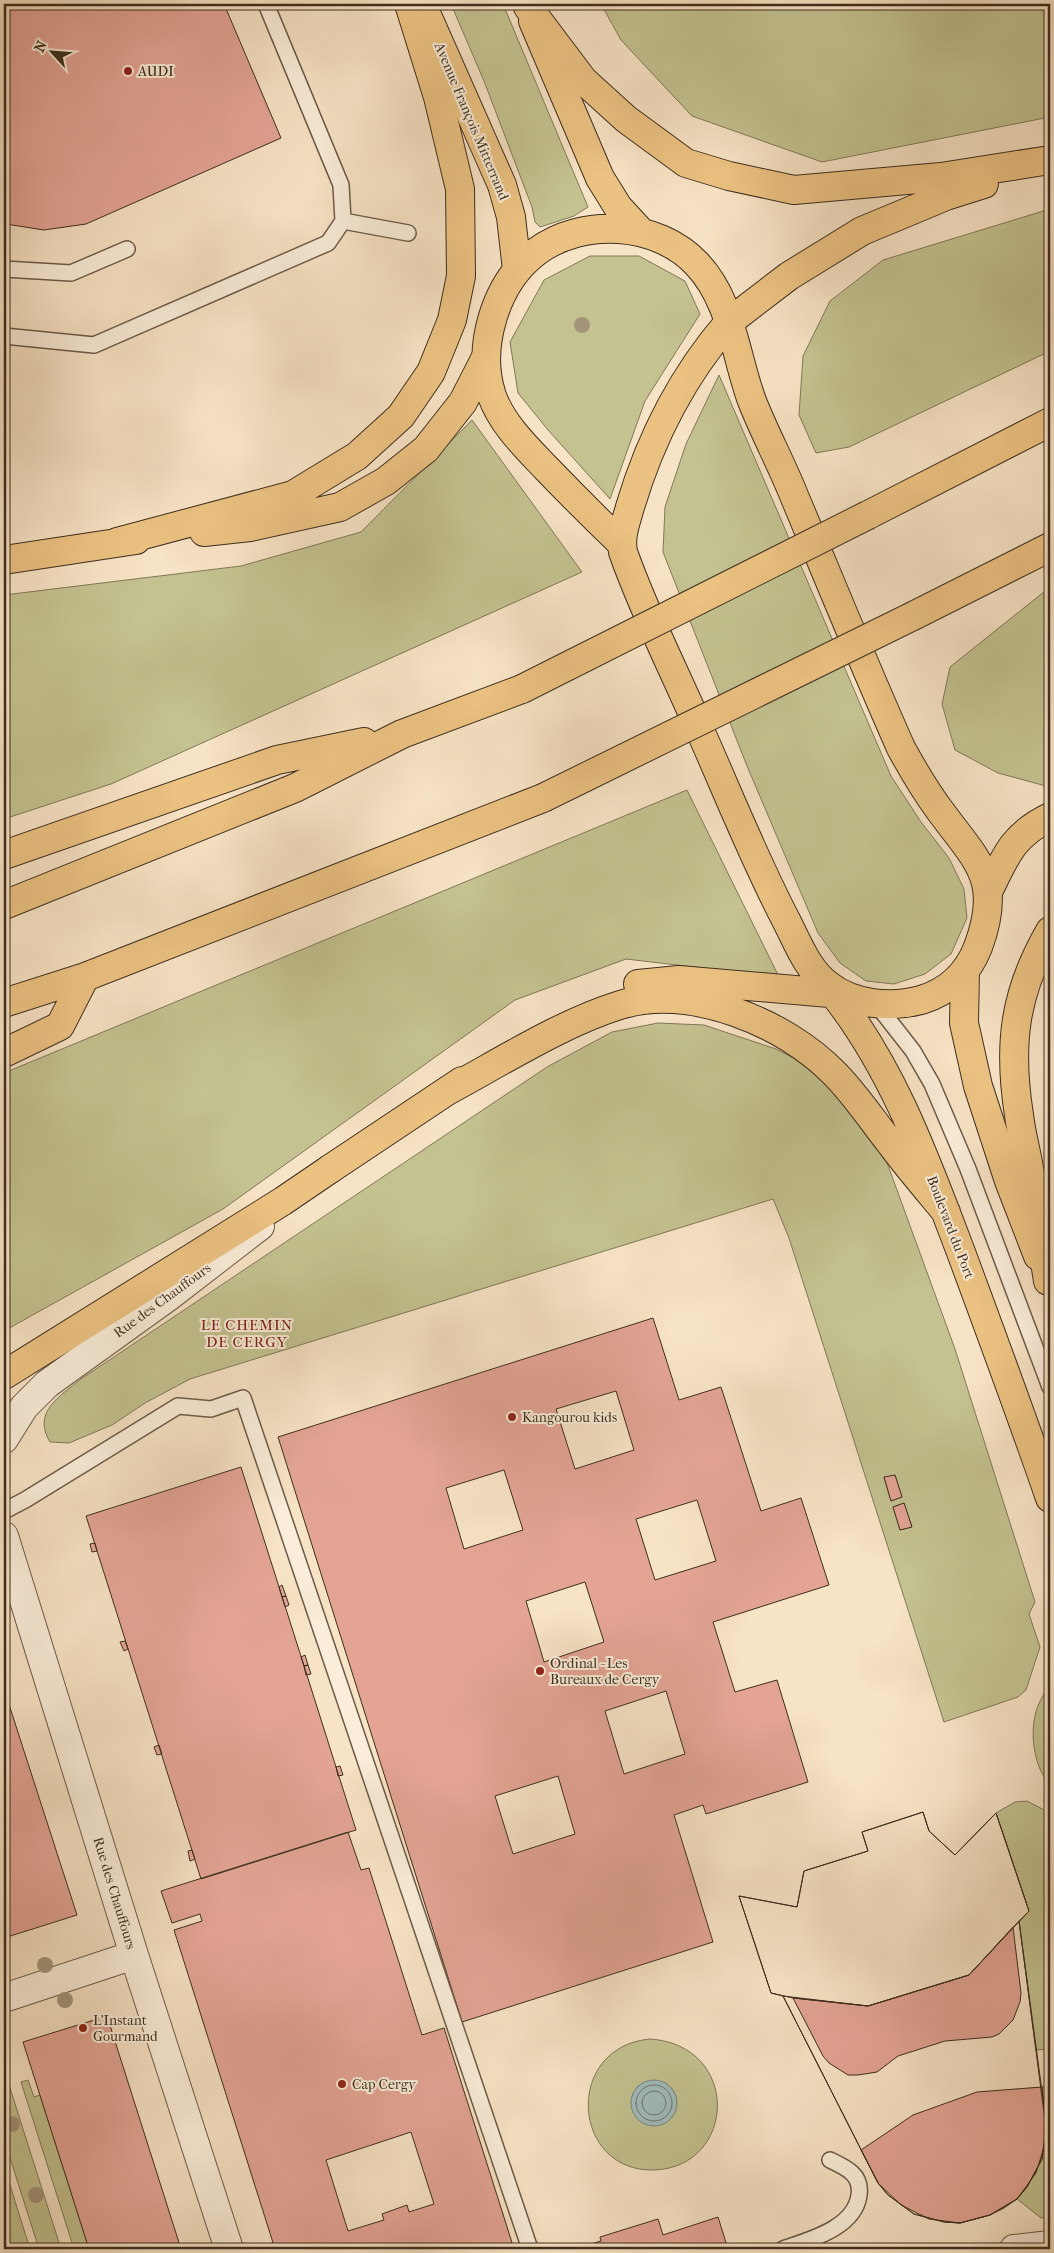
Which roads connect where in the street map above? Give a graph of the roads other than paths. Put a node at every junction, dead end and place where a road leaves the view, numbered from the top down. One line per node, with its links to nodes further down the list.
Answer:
1 (266, 4): 6 (lane)
2 (409, 4): 16 (main road)
3 (422, 4): 11 (main road, Avenue François Mitterrand)
4 (527, 6): 5 (main road); 7 (main road)
5 (1050, 162): 12 (main road)
6 (343, 221): 8 (lane); 13 (lane)
7 (640, 232): 11 (main road); 12 (main road)
8 (408, 233)
9 (127, 249): 10 (lane)
10 (4, 269)
11 (517, 270): 14 (main road)
12 (729, 322): 18 (main road); 23 (main road)
13 (4, 336)
14 (485, 359): 16 (main road); 18 (main road)
15 (1050, 422): 20 (main road, bridge)
16 (117, 542): 19 (main road)
17 (1050, 547): 27 (main road, bridge)
18 (624, 552): 28 (main road, Boulevard du Port)
19 (4, 560)
20 (402, 734): 22 (main road); 24 (main road)
21 (1050, 817): 23 (main road)
22 (4, 854)
23 (989, 890): 26 (main road)
24 (4, 905)
25 (1050, 931): 35 (main road)
26 (965, 972): 30 (main road); 35 (main road)
27 (85, 977): 29 (main road); 31 (main road)
28 (830, 987): 30 (main road); 32 (main road); 34 (main road, Boulevard du Port)
29 (4, 1003)
30 (877, 1005): 37 (lane)
31 (4, 1053)
32 (447, 1091): 33 (main road); 34 (main road)
33 (330, 1169): 36 (main road); 38 (street, Rue des Chauffours)
34 (946, 1212): 39 (main road, Boulevard du Port)
35 (1049, 1284)
36 (4, 1375)
37 (1050, 1388)
38 (4, 1439)
39 (1050, 1498)
40 (4, 1511): 47 (lane)
41 (5, 1541): 42 (street, Rue des Chauffours)
42 (134, 1955): 43 (street); 46 (street, Rue des Chauffours)
43 (4, 1998)
44 (830, 2160): 48 (lane)
45 (1050, 2246): 49 (street)
46 (229, 2249)
47 (530, 2249)
48 (783, 2249)
49 (1014, 2249)

